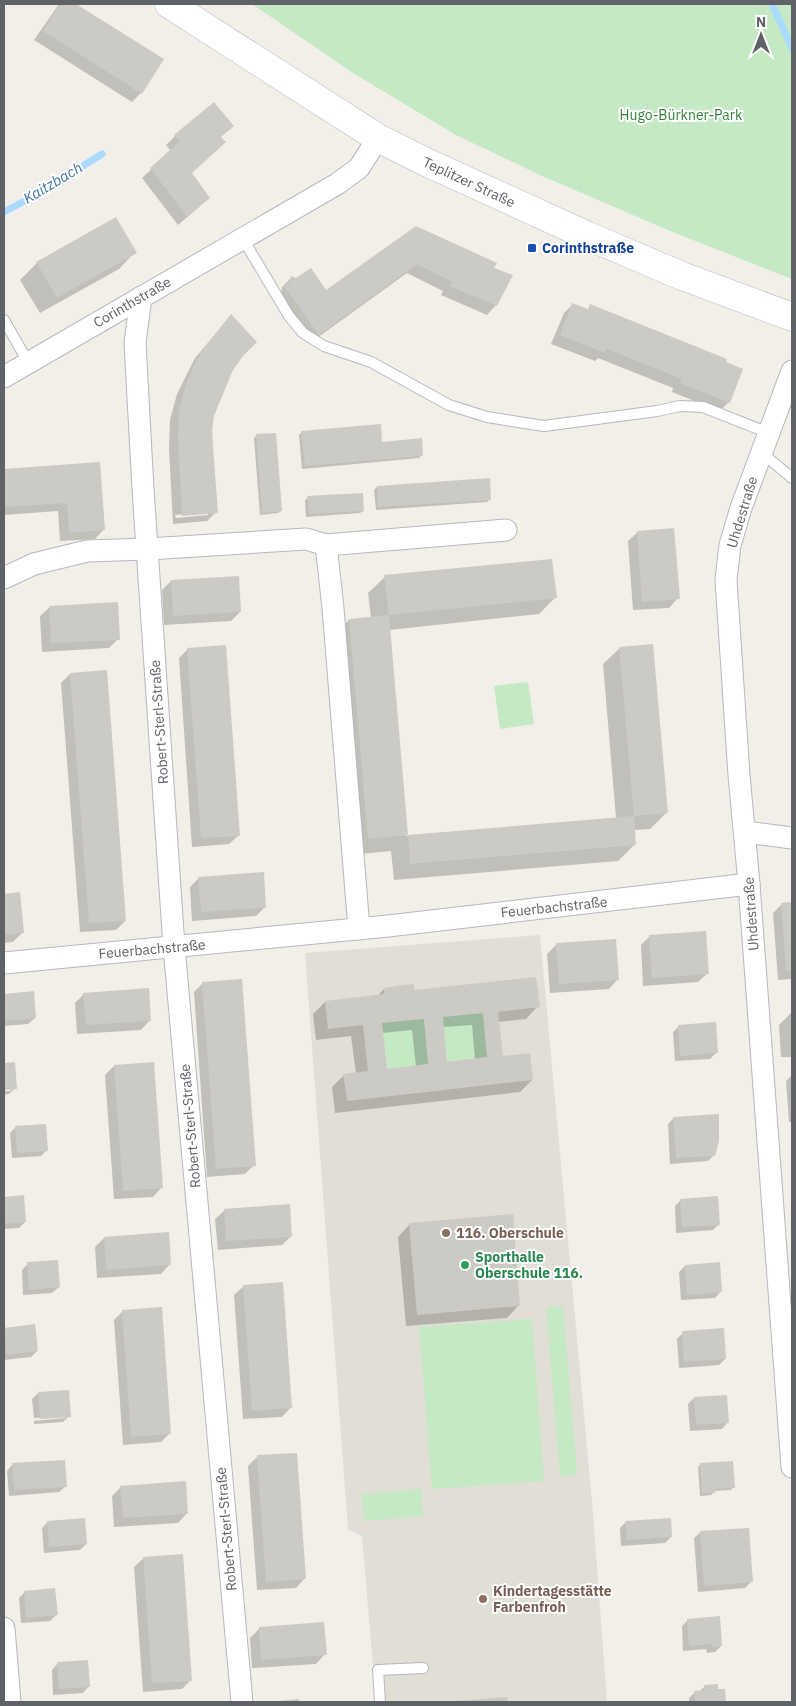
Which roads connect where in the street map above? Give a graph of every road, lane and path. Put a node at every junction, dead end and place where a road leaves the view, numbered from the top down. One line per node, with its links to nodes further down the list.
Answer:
1 (169, 4): 2 (main road, Teplitzer Straße)
2 (378, 138): 3 (street, Corinthstraße); 5 (main road, Teplitzer Straße)
3 (243, 239): 4 (street, Corinthstraße); 10 (lane)
4 (141, 297): 7 (street, Corinthstraße); 15 (street, Robert-Sterl-Straße)
5 (792, 317)
6 (4, 320): 7 (lane)
7 (28, 362): 9 (street, Corinthstraße)
8 (792, 371): 10 (street, Uhdestraße)
9 (4, 377)
10 (769, 433): 11 (street, Uhdestraße)
11 (762, 453): 12 (lane); 17 (street, Uhdestraße)
12 (792, 478)
13 (506, 530): 14 (street)
14 (326, 545): 15 (street); 20 (street)
15 (148, 549): 16 (street); 21 (street, Robert-Sterl-Straße)
16 (4, 578)
17 (745, 832): 18 (street); 19 (street, Uhdestraße)
18 (792, 838)
19 (749, 884): 20 (street, Feuerbachstraße); 23 (street, Uhdestraße)
20 (359, 929): 21 (street, Feuerbachstraße)
21 (174, 947): 22 (street, Feuerbachstraße); 27 (street, Robert-Sterl-Straße)
22 (4, 963)
23 (792, 1467)
24 (4, 1628): 26 (street)
25 (423, 1668): 28 (lane)
26 (10, 1702)
27 (242, 1702)
28 (380, 1702)

